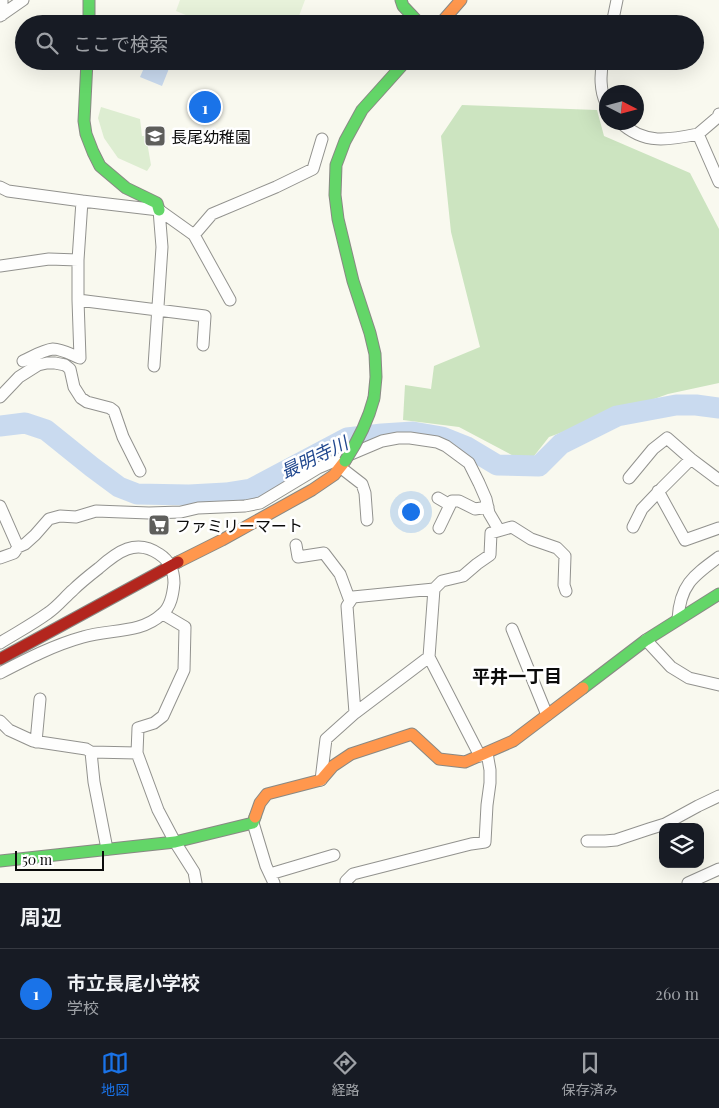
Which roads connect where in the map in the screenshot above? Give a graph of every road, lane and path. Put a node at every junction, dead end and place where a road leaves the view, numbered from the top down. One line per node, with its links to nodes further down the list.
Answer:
1 (2, 0): 11 (street)
2 (23, 0): 11 (street)
3 (89, 0): 7 (street)
4 (400, 0): 8 (street)
5 (462, 0): 9 (street)
6 (617, 0): 10 (street)
7 (89, 15)
8 (412, 15)
9 (448, 15)
10 (614, 15)
11 (1, 16)
12 (87, 70): 23 (street)
13 (398, 70): 35 (street, bridge)
14 (601, 70): 15 (street)
15 (602, 85)
16 (719, 114): 18 (street)
17 (629, 130): 18 (street)
18 (698, 134): 20 (street)
19 (322, 139): 24 (street)
20 (719, 182)
21 (0, 187): 22 (street)
22 (82, 201): 23 (street); 25 (street)
23 (159, 210): 24 (street); 29 (street)
24 (194, 235): 28 (street)
25 (78, 260): 26 (street); 27 (street)
26 (0, 266)
27 (78, 300): 29 (street); 31 (street)
28 (230, 300)
29 (158, 310): 30 (street); 32 (street)
30 (203, 345)
31 (23, 361)
32 (154, 366)
33 (0, 397): 36 (street)
34 (691, 459): 37 (street); 38 (street); 39 (street)
35 (342, 464): 44 (street); 53 (street)
36 (140, 471)
37 (630, 478)
38 (719, 480)
39 (658, 491): 45 (street); 47 (street)
40 (438, 498): 41 (street)
41 (450, 505): 43 (street); 46 (street)
42 (0, 506): 50 (street)
43 (488, 507): 48 (street); 50 (street)
44 (367, 520)
45 (633, 527)
46 (439, 528)
47 (719, 528)
48 (499, 530): 54 (street); 55 (street)
49 (296, 545): 57 (street)
50 (18, 547): 52 (street)
51 (719, 557): 59 (street)
52 (0, 558)
53 (171, 566): 58 (street); 62 (street); 64 (street)
54 (434, 589): 57 (street); 63 (street)
55 (566, 591)
56 (719, 594): 59 (street)
57 (350, 601): 68 (street)
58 (163, 614): 65 (street); 73 (street)
59 (678, 619): 61 (street)
60 (512, 629): 69 (street)
61 (646, 640): 66 (street); 69 (street)
62 (0, 644)
63 (428, 657): 68 (street); 74 (street)
64 (0, 659)
65 (0, 673)
66 (719, 685)
67 (40, 699): 71 (street)
68 (355, 713): 75 (street)
69 (547, 714): 74 (street)
70 (0, 721): 71 (street)
71 (36, 742): 72 (street)
72 (91, 752): 73 (street); 80 (street)
73 (137, 754): 78 (street)
74 (484, 755): 75 (street); 86 (street)
75 (321, 780): 77 (street)
76 (719, 796): 79 (street)
77 (253, 823): 78 (street); 84 (street)
78 (175, 842): 80 (street); 85 (street)
79 (587, 842)
80 (108, 849): 82 (street)
81 (334, 855): 84 (street)
82 (0, 861)
83 (719, 869): 87 (street)
84 (272, 879)
85 (196, 883)
86 (346, 883)
87 (688, 883)

